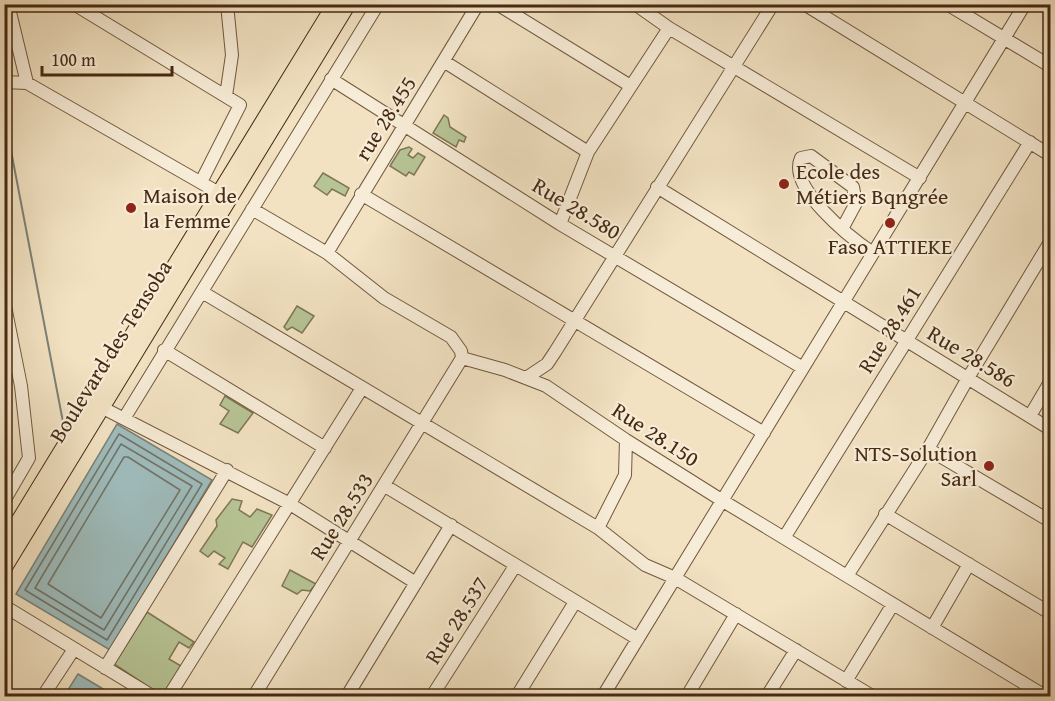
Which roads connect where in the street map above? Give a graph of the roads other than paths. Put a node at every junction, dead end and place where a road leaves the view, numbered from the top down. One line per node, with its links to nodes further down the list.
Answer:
1 (8, 4): 21 (street)
2 (74, 4): 23 (street)
3 (227, 4): 23 (street)
4 (334, 4): 33 (main road, Boulevard des Tensoba)
5 (348, 4): 33 (main road, Boulevard des Tensoba)
6 (378, 4): 19 (street)
7 (478, 4): 16 (street, rue 28.455)
8 (497, 4): 22 (street)
9 (635, 4): 14 (street)
10 (773, 4): 17 (street)
11 (804, 4): 24 (street)
12 (947, 4): 15 (street)
13 (1025, 4): 15 (street)
14 (669, 28): 17 (street); 22 (street)
15 (1004, 38): 18 (street); 24 (street)
16 (445, 62): 25 (street, rue 28.455); 27 (street)
17 (734, 65): 29 (street); 31 (street)
18 (1050, 66)
19 (331, 79): 25 (street, Rue 28.580); 34 (street)
20 (4, 82): 21 (street)
21 (27, 83): 30 (street)
22 (629, 85): 27 (street)
23 (226, 96): 30 (street)
24 (965, 103): 26 (street); 29 (street)
25 (406, 125): 32 (street, rue 28.455); 35 (street, Rue 28.580)
26 (1030, 142): 28 (street); 45 (street, Rue 28.461)
27 (588, 152): 35 (street)
28 (1050, 155)
29 (920, 178): 39 (street)
30 (201, 182): 33 (street)
31 (657, 187): 40 (street); 43 (street, Rue 28.586)
32 (361, 194): 38 (street, rue 28.455); 44 (street)
33 (225, 196): 55 (main road, Boulevard des Tensoba); 75 (main road, Boulevard des Tensoba)
34 (252, 209): 38 (street); 41 (street)
35 (560, 224): 40 (street, Rue 28.580)
36 (842, 229): 36 (street); 39 (street)
37 (1050, 242): 52 (street)
38 (327, 253): 48 (street)
39 (873, 254): 43 (street)
40 (615, 256): 44 (street); 50 (street, Rue 28.580)
41 (202, 291): 47 (street); 54 (street)
42 (4, 301): 46 (street)
43 (843, 303): 45 (street, Rue 28.586); 50 (street)
44 (576, 320): 51 (street); 60 (street)
45 (907, 341): 52 (street, Rue 28.586); 73 (street, Rue 28.461)
46 (14, 347): 49 (street); 66 (street)
47 (164, 350): 57 (street); 62 (street)
48 (462, 358): 51 (street, Rue 28.150); 58 (street, Rue 28.533)
49 (4, 362)
50 (803, 368): 60 (street)
51 (526, 378): 61 (street, Rue 28.150)
52 (968, 378): 56 (street, Rue 28.586); 63 (street)
53 (1050, 382): 56 (street)
54 (362, 388): 58 (street); 62 (street)
55 (102, 407): 57 (street); 78 (main road, Boulevard des Tensoba)
56 (1030, 416): 59 (street, Rue 28.586)
57 (125, 417): 64 (street)
58 (422, 424): 65 (street, Rue 28.533); 72 (street)
59 (1050, 429)
60 (764, 433): 67 (street)
61 (626, 441): 67 (street, Rue 28.150); 72 (street)
62 (325, 448): 68 (street)
63 (928, 449): 69 (street); 70 (street)
64 (227, 471): 68 (street); 91 (street)
65 (385, 486): 71 (street); 74 (street, Rue 28.533)
66 (4, 501)
67 (723, 501): 73 (street, Rue 28.150); 80 (street)
68 (290, 504): 74 (street); 95 (street)
69 (885, 514): 76 (street); 79 (street)
70 (1050, 521)
71 (451, 525): 77 (street); 81 (street)
72 (598, 528): 80 (street)
73 (784, 538): 79 (street, Rue 28.150)
74 (349, 542): 81 (street); 96 (street, Rue 28.533)
75 (4, 545)
76 (969, 564): 85 (street); 87 (street)
77 (515, 566): 82 (street); 98 (street, Rue 28.537)
78 (4, 568)
79 (847, 576): 83 (street, Rue 28.150)
80 (675, 578): 86 (street); 88 (street)
81 (416, 583): 97 (street)
82 (575, 602): 88 (street); 99 (street)
83 (893, 604): 87 (street, Rue 28.150); 92 (street)
84 (4, 606): 89 (street)
85 (1050, 613)
86 (736, 614): 90 (street); 101 (street)
87 (932, 628): 104 (street, Rue 28.150)
88 (638, 639): 100 (street)
89 (74, 649): 91 (street); 93 (street)
90 (796, 650): 92 (street); 102 (street)
91 (105, 668): 94 (street)
92 (846, 681): 103 (street)
93 (43, 696)
94 (152, 696)
95 (169, 696)
96 (254, 696)
97 (347, 696)
98 (432, 696)
99 (518, 696)
100 (603, 696)
101 (687, 696)
102 (767, 696)
103 (872, 696)
104 (1045, 696)

